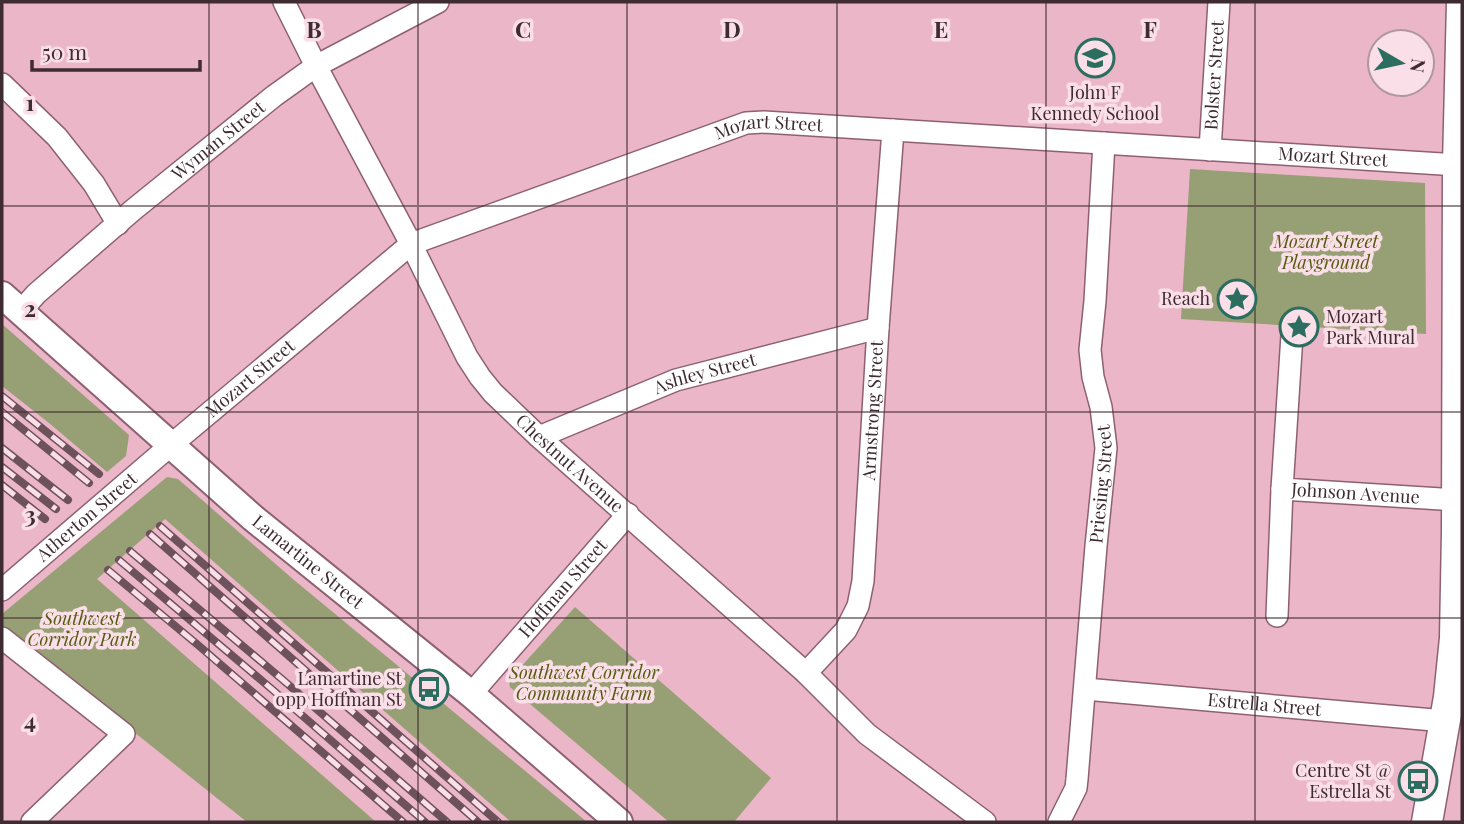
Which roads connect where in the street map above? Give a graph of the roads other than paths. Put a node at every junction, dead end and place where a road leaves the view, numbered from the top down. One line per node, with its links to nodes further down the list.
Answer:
1 (284, 2): 5 (street, Chestnut Avenue)
2 (438, 2): 5 (street, Wyman Street)
3 (1219, 2): 10 (street, Bolster Street)
4 (1462, 2): 7 (main road)
5 (316, 66): 12 (street, Wyman Street); 13 (street, Chestnut Avenue)
6 (2, 84): 12 (street)
7 (1461, 86): 11 (main road)
8 (893, 130): 9 (street, Mozart Street); 13 (street, Mozart Street); 15 (street, Armstrong Street)
9 (1104, 143): 10 (street, Mozart Street); 27 (street, Priesing Street)
10 (1210, 149): 11 (street, Mozart Street)
11 (1458, 165): 17 (main road)
12 (118, 224): 14 (street, Wyman Street)
13 (411, 244): 18 (street, Chestnut Avenue); 19 (street, Mozart Street)
14 (11, 303): 19 (street, Lamartine Street)
15 (878, 328): 18 (street, Ashley Street); 26 (street, Armstrong Street)
16 (1292, 335): 20 (street, Johnson Avenue)
17 (1460, 402): 21 (main road)
18 (539, 437): 22 (street, Chestnut Avenue)
19 (171, 445): 23 (street, Atherton Street); 28 (street, Lamartine Street)
20 (1282, 489): 21 (street, Johnson Avenue); 24 (street)
21 (1457, 500): 29 (main road)
22 (628, 514): 26 (street, Chestnut Avenue); 28 (street, Hoffman Street)
23 (2, 590)
24 (1277, 616)
25 (2, 638): 30 (street)
26 (806, 673): 32 (street, Chestnut Avenue)
27 (1085, 689): 29 (street, Estrella Street); 33 (street, Priesing Street)
28 (471, 694): 31 (street, Lamartine Street)
29 (1445, 721): 34 (main road)
30 (32, 822)
31 (619, 822)
32 (985, 822)
33 (1059, 822)
34 (1427, 822)

